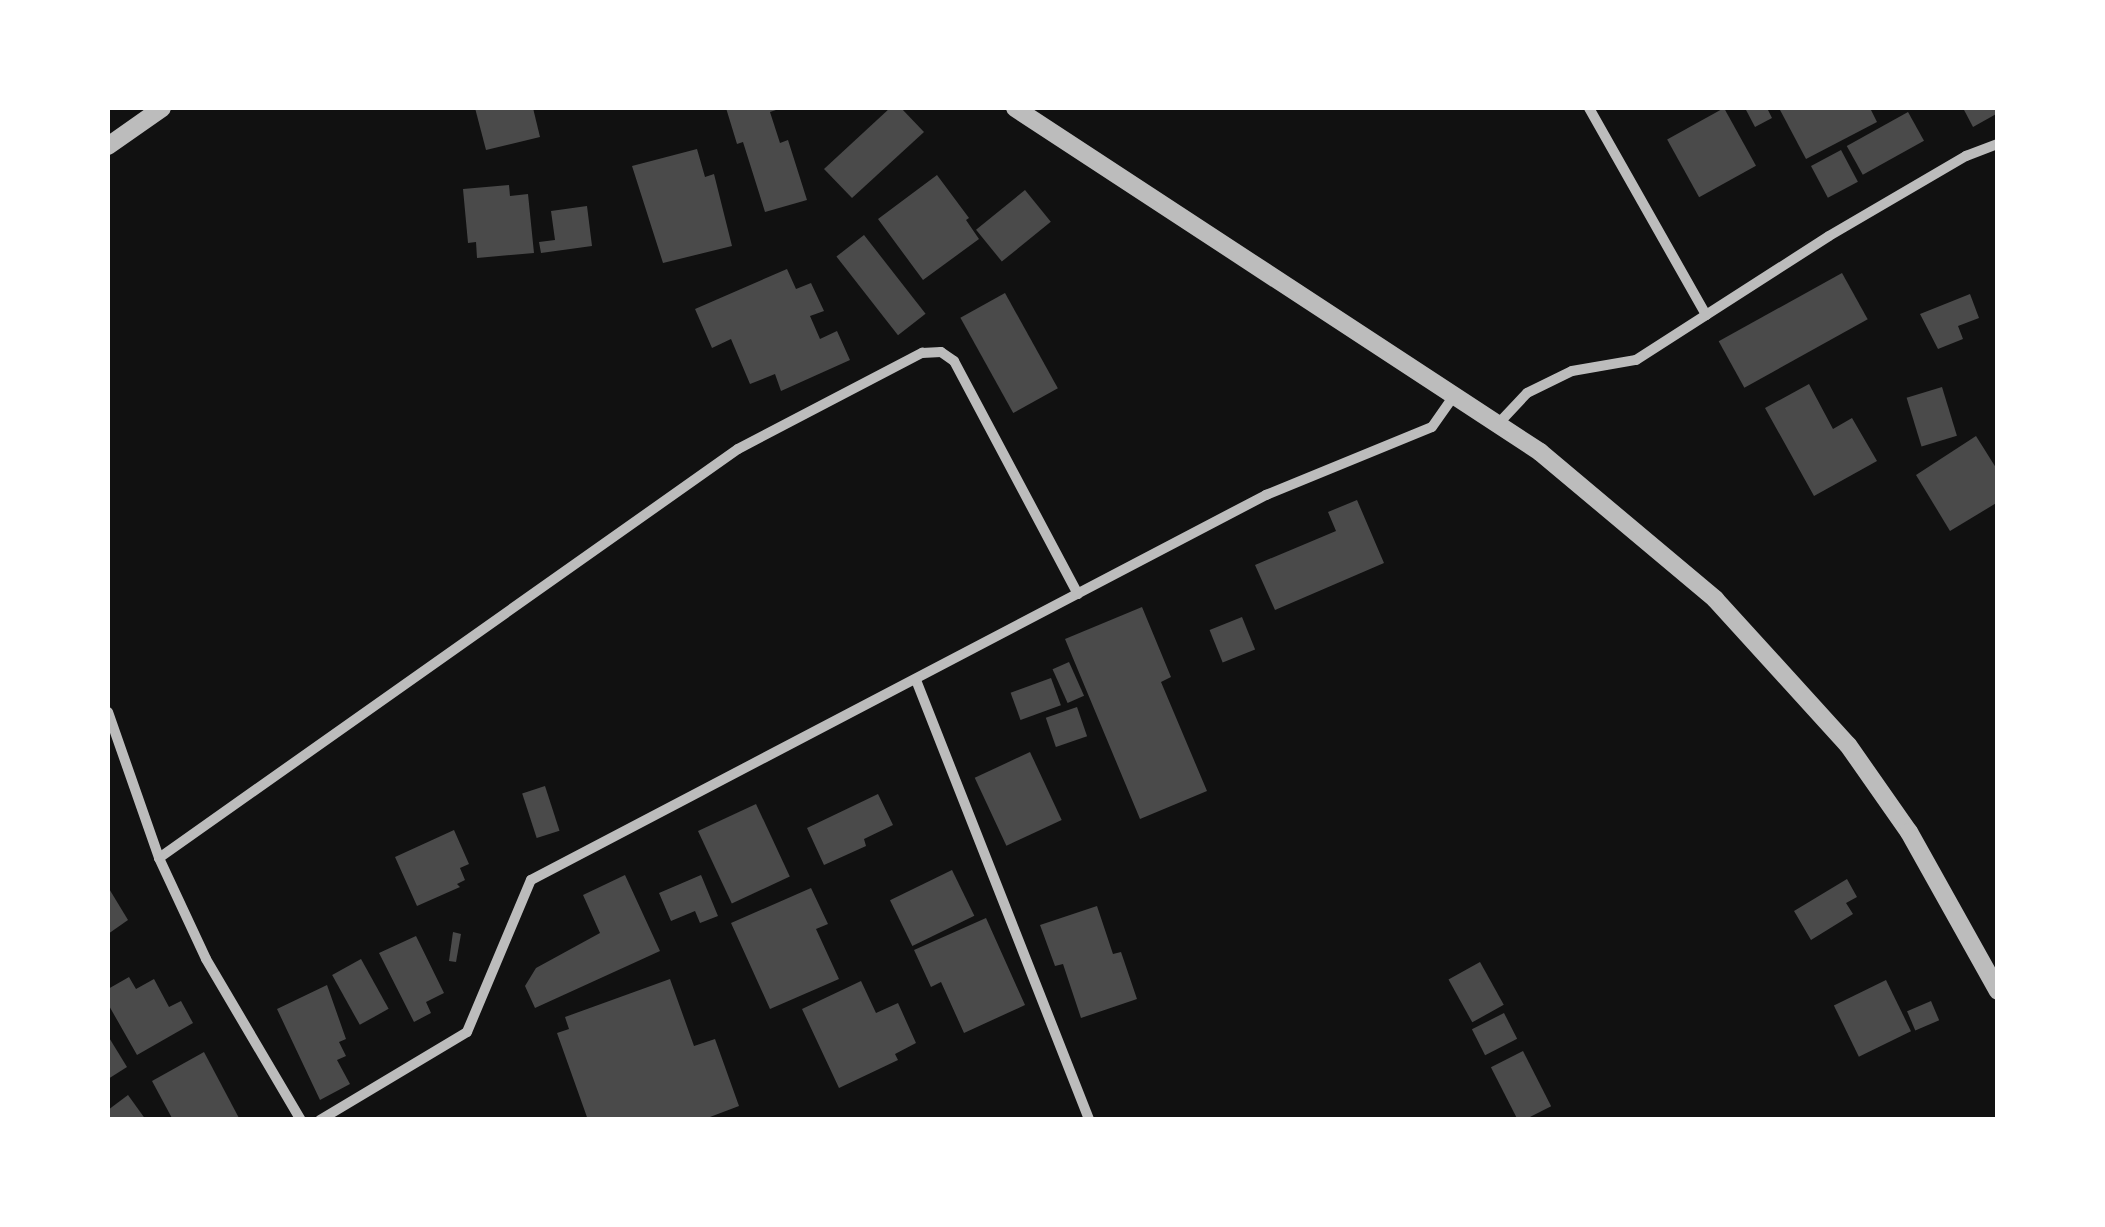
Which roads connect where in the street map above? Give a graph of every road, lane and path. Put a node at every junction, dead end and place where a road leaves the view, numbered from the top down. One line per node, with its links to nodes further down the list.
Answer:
1 (162, 108): 5 (street)
2 (1015, 108): 7 (street)
3 (1588, 108): 6 (street)
4 (1998, 144): 6 (street)
5 (108, 146)
6 (1706, 315): 8 (street)
7 (1454, 395): 8 (street); 9 (street)
8 (1498, 424): 13 (street)
9 (1078, 594): 10 (street); 12 (street)
10 (916, 680): 15 (street); 16 (street)
11 (108, 712): 12 (street)
12 (159, 858): 14 (street)
13 (1998, 991)
14 (300, 1120)
15 (320, 1120)
16 (1089, 1120)

